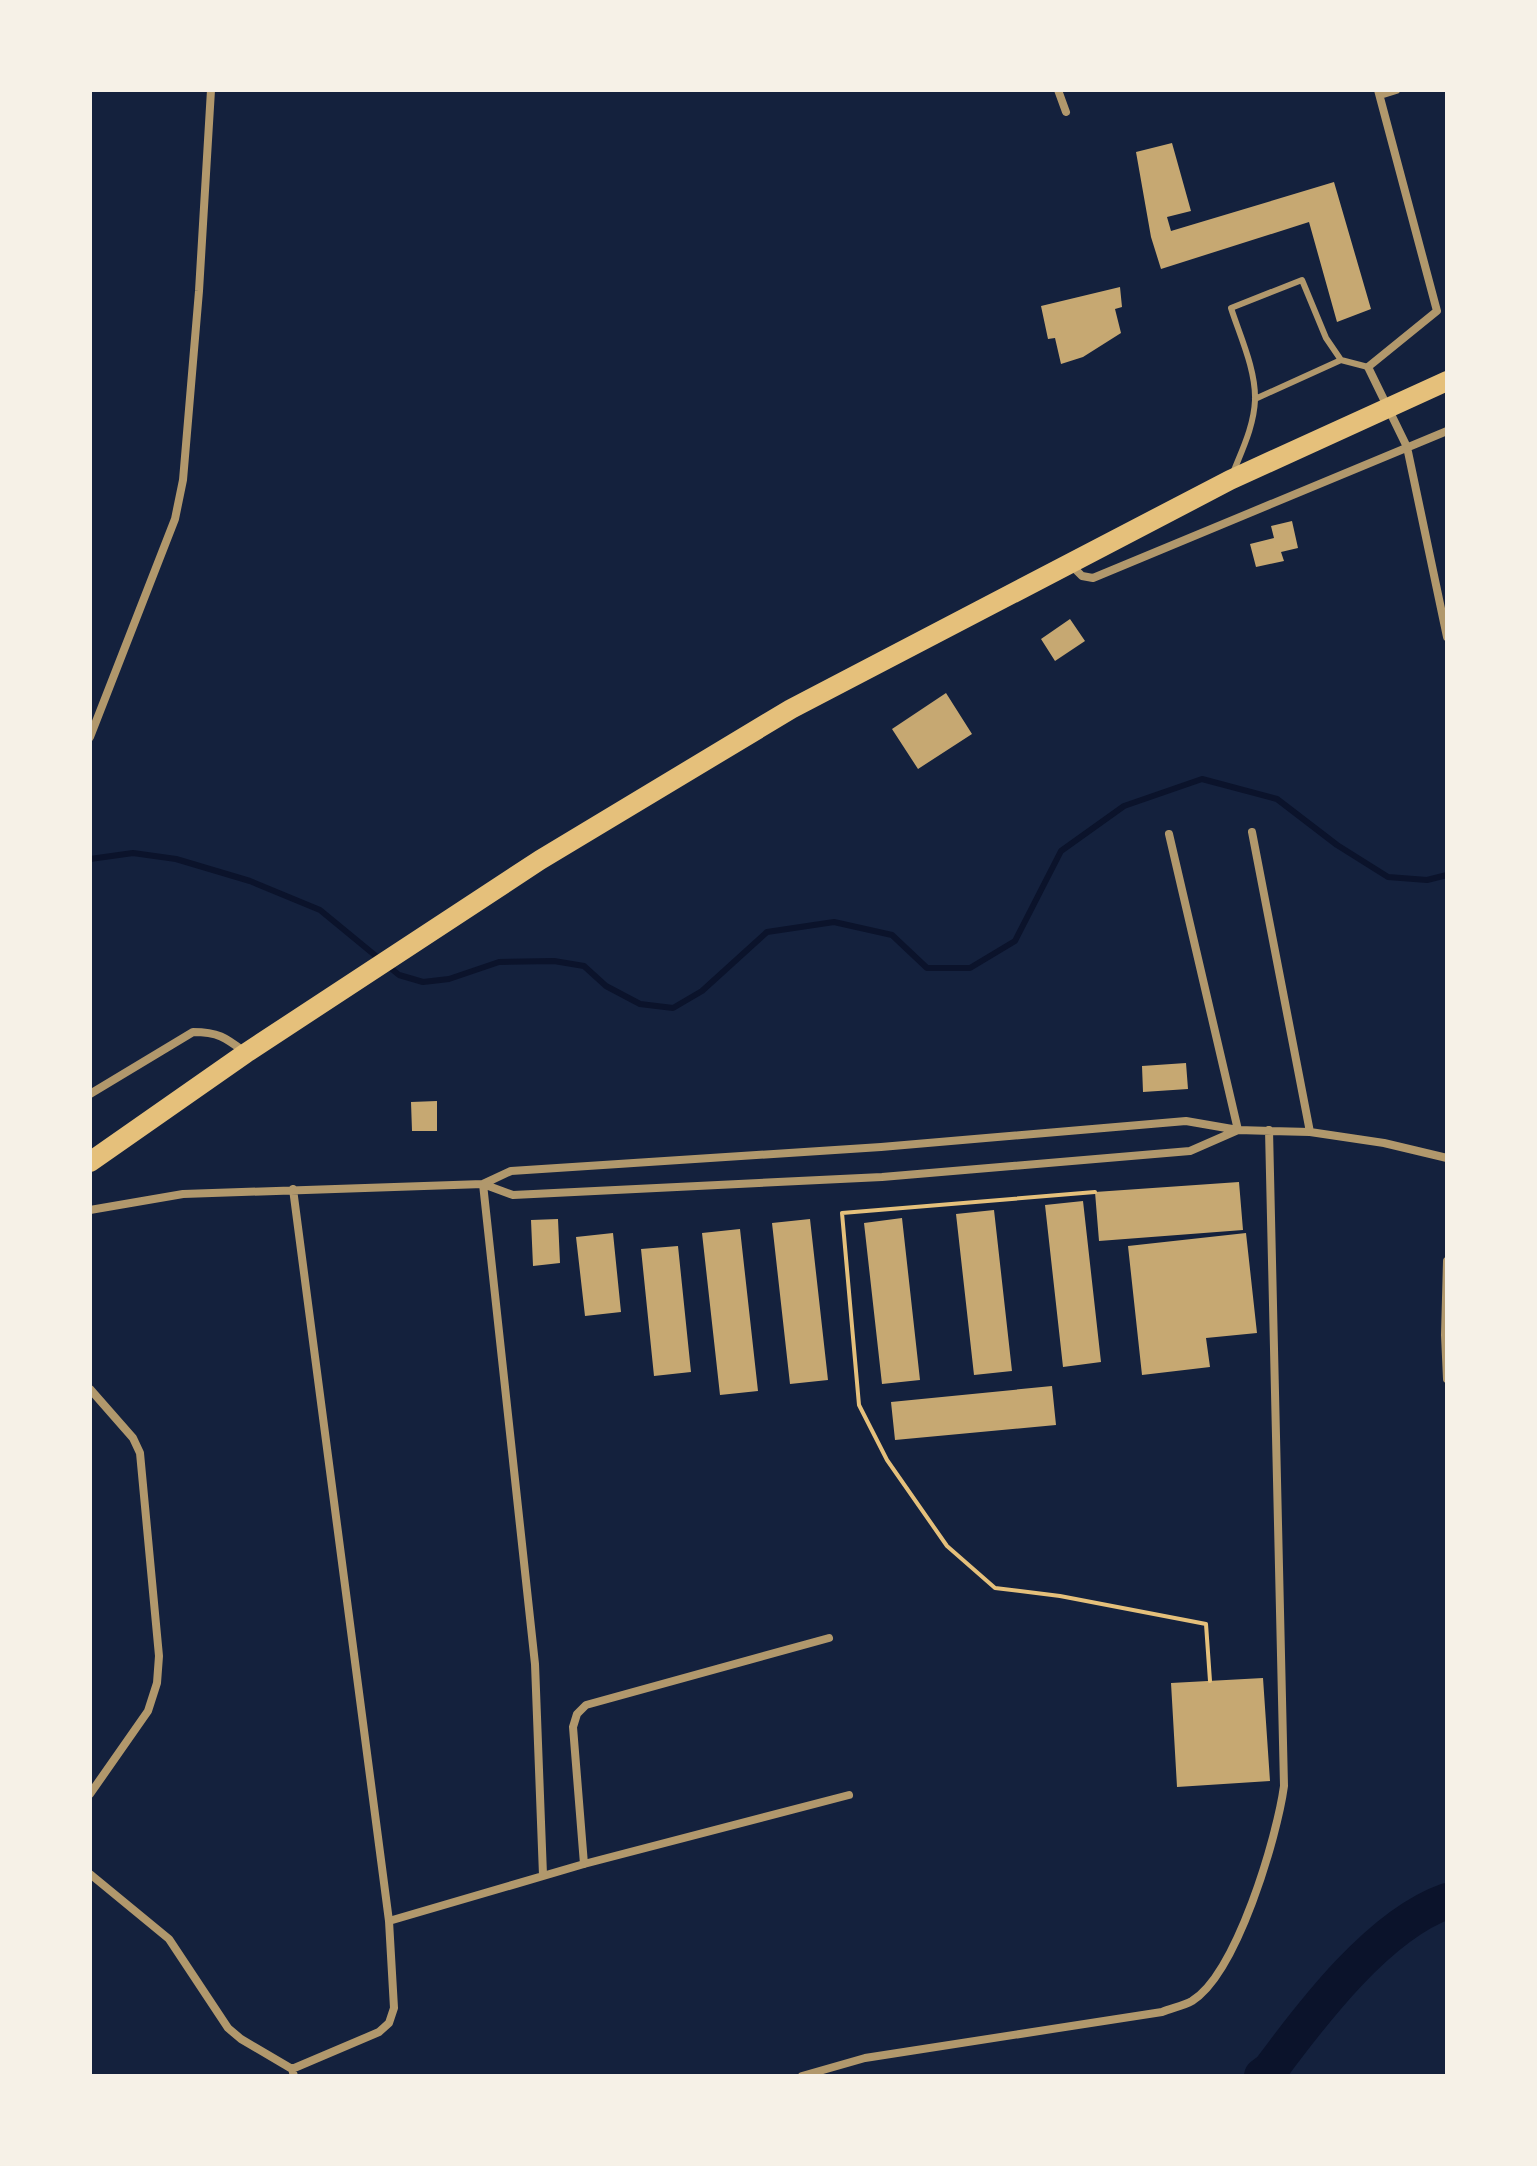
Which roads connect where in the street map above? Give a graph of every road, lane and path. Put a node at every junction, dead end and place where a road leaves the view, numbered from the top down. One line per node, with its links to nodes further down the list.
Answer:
1 (211, 90): 18 (street)
2 (1058, 90): 5 (street)
3 (1396, 90): 4 (street)
4 (1379, 92): 7 (street)
5 (1066, 112)
6 (1447, 307): 7 (lane)
7 (1437, 311): 9 (street)
8 (1341, 360): 9 (lane); 11 (lane); 11 (lane)
9 (1368, 367): 12 (street)
10 (1447, 381): 12 (highway)
11 (1255, 399): 15 (lane)
12 (1389, 406): 14 (street); 15 (highway)
13 (1447, 431): 14 (street)
14 (1407, 447): 16 (street); 17 (street)
15 (1230, 480): 16 (highway)
16 (1069, 564): 21 (highway)
17 (1447, 637)
18 (90, 737)
19 (1252, 832): 25 (street)
20 (1169, 834): 23 (street)
21 (246, 1053): 22 (street); 27 (highway)
22 (90, 1094)
23 (1238, 1130): 24 (street); 28 (street); 28 (street)
24 (1269, 1130): 25 (street); 46 (street)
25 (1310, 1132): 26 (street)
26 (1447, 1158)
27 (90, 1162)
28 (483, 1184): 29 (street); 43 (street)
29 (293, 1189): 31 (street); 44 (street)
30 (1095, 1192): 38 (path)
31 (101, 1209): 32 (street); 33 (street)
32 (90, 1210)
33 (90, 1217)
34 (1447, 1261): 35 (street)
35 (1447, 1379)
36 (90, 1389): 39 (street)
37 (829, 1638): 41 (street)
38 (1210, 1681)
39 (90, 1794)
40 (849, 1795): 41 (street)
41 (584, 1864): 43 (street)
42 (90, 1874): 45 (street)
43 (543, 1875): 44 (street)
44 (389, 1921): 45 (street)
45 (293, 2072)
46 (802, 2076)

